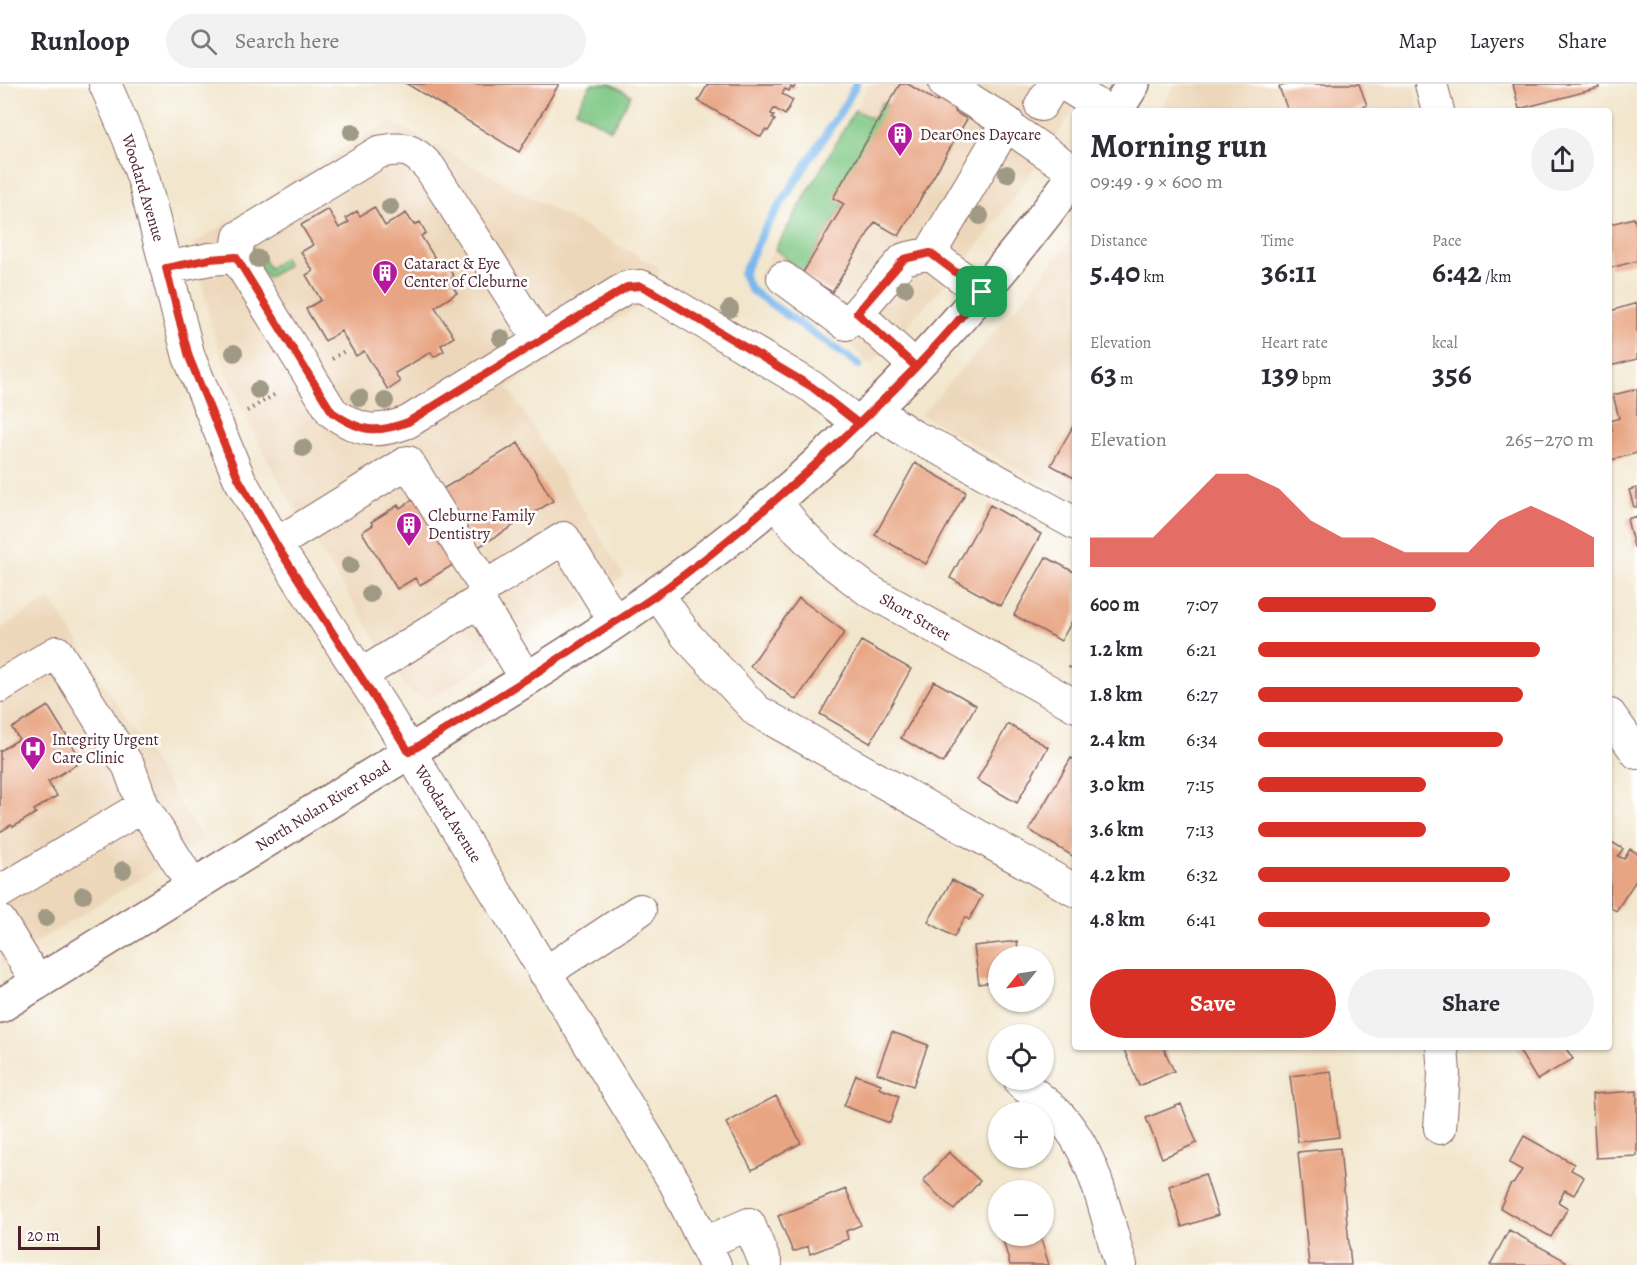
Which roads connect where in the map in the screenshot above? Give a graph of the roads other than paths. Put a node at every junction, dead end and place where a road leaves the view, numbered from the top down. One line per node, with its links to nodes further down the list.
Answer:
1 (105, 84): 14 (street, Woodard Avenue)
2 (945, 84): 9 (street)
3 (1064, 84): 6 (street)
4 (1133, 84): 7 (main road)
5 (1431, 84): 8 (street)
6 (1102, 108)
7 (1118, 108)
8 (1437, 108)
9 (1006, 125): 10 (street); 12 (street)
10 (1072, 170)
11 (1072, 179): 16 (main road, North Nolan River Road)
12 (930, 253): 16 (street); 17 (street)
13 (236, 257): 14 (street); 18 (street); 18 (street)
14 (166, 268): 23 (street, Woodard Avenue)
15 (783, 278): 17 (street)
16 (982, 292): 19 (main road, North Nolan River Road)
17 (857, 313): 19 (street)
18 (540, 341): 20 (street)
19 (916, 367): 20 (main road, North Nolan River Road)
20 (867, 417): 21 (main road, North Nolan River Road); 22 (street)
21 (775, 501): 25 (main road, North Nolan River Road); 30 (street, Short Street)
22 (1072, 522)
23 (276, 544): 24 (street); 27 (street, Woodard Avenue)
24 (482, 594): 26 (street); 27 (street); 28 (street)
25 (658, 594): 26 (main road, North Nolan River Road); 36 (street)
26 (615, 622): 28 (main road, North Nolan River Road)
27 (361, 675): 32 (street, Woodard Avenue)
28 (527, 680): 32 (main road, North Nolan River Road)
29 (0, 686): 34 (street)
30 (1072, 704)
31 (1612, 718): 33 (street)
32 (409, 752): 35 (main road, North Nolan River Road); 40 (street, Woodard Avenue)
33 (1637, 753)
34 (143, 806): 35 (street); 37 (street)
35 (193, 886): 41 (main road, North Nolan River Road)
36 (1072, 889)
37 (0, 892)
38 (640, 910): 40 (street)
39 (0, 921): 41 (street)
40 (545, 973): 46 (street, Woodard Avenue)
41 (38, 982): 42 (main road, North Nolan River Road)
42 (0, 1006)
43 (1442, 1050): 45 (street)
44 (1029, 1090): 48 (street)
45 (1440, 1128)
46 (710, 1254): 47 (street)
47 (766, 1265)
48 (1121, 1265)

